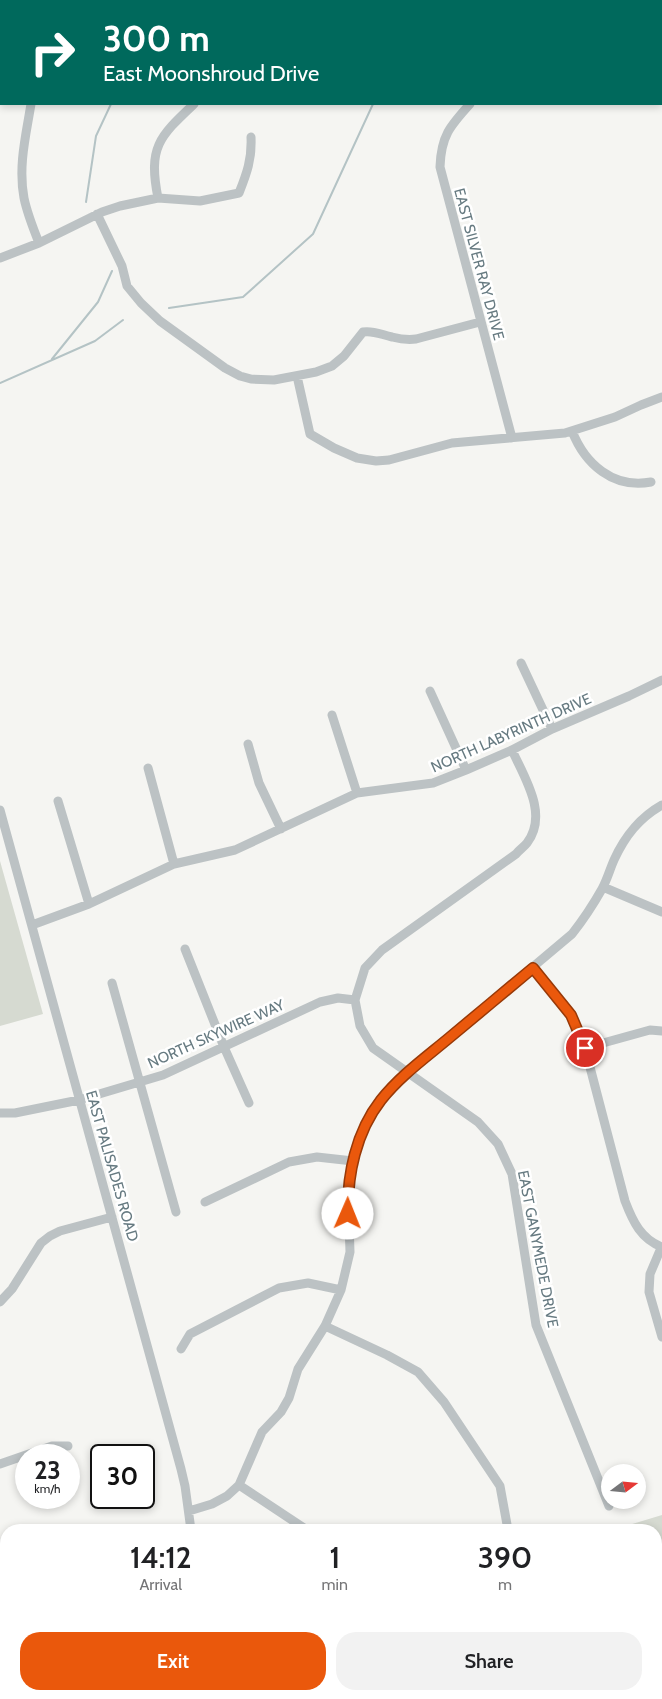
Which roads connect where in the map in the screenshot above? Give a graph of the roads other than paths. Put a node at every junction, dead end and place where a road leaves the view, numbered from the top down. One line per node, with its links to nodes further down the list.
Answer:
1 (31, 105): 7 (street)
2 (193, 105): 5 (street)
3 (469, 105): 9 (street, EAST SILVER RAY DRIVE)
4 (251, 137): 5 (street)
5 (158, 198): 6 (street)
6 (97, 214): 7 (street); 10 (street)
7 (39, 242): 8 (street)
8 (0, 258)
9 (480, 322): 10 (street); 13 (street, EAST SILVER RAY DRIVE)
10 (297, 376): 13 (street)
11 (662, 397): 12 (street)
12 (572, 431): 13 (street); 14 (street)
13 (512, 438)
14 (651, 482)
15 (521, 663): 19 (street)
16 (662, 680): 19 (street, NORTH LABYRINTH DRIVE)
17 (430, 691): 23 (street)
18 (332, 715): 24 (street)
19 (552, 729): 21 (street, NORTH LABYRINTH DRIVE)
20 (248, 744): 28 (street)
21 (512, 750): 23 (street, NORTH LABYRINTH DRIVE); 37 (street, EAST GANYMEDE DRIVE)
22 (148, 768): 29 (street)
23 (466, 770): 24 (street, NORTH LABYRINTH DRIVE)
24 (357, 793): 28 (street, NORTH LABYRINTH DRIVE)
25 (58, 801): 31 (street)
26 (662, 805): 30 (street)
27 (0, 810): 33 (street, EAST PALISADES ROAD)
28 (281, 829): 29 (street, NORTH LABYRINTH DRIVE)
29 (174, 864): 31 (street, NORTH LABYRINTH DRIVE)
30 (603, 887): 32 (street); 35 (street)
31 (89, 904): 33 (street, NORTH LABYRINTH DRIVE)
32 (662, 912)
33 (32, 925): 43 (street, EAST PALISADES ROAD)
34 (184, 948): 39 (street)
35 (533, 968): 40 (street); 41 (street)
36 (112, 983): 42 (street)
37 (355, 1000): 39 (street, NORTH SKYWIRE WAY); 41 (street, EAST GANYMEDE DRIVE)
38 (662, 1031): 40 (street)
39 (224, 1047): 42 (street, NORTH SKYWIRE WAY); 44 (street)
40 (585, 1048): 50 (street)
41 (407, 1073): 46 (street); 59 (street, EAST GANYMEDE DRIVE)
42 (140, 1082): 43 (street, NORTH SKYWIRE WAY); 48 (street)
43 (79, 1100): 45 (street, NORTH SKYWIRE WAY); 49 (street, EAST PALISADES ROAD)
44 (249, 1103)
45 (0, 1113)
46 (353, 1161): 47 (street); 51 (street)
47 (205, 1202)
48 (176, 1212)
49 (112, 1217): 52 (street); 60 (street, EAST PALISADES ROAD)
50 (661, 1248): 54 (street)
51 (341, 1290): 53 (street); 55 (street)
52 (0, 1302)
53 (325, 1326): 58 (street); 63 (street)
54 (662, 1337)
55 (182, 1349)
56 (15, 1459): 57 (street)
57 (0, 1464)
58 (239, 1485): 60 (street); 62 (street)
59 (601, 1486)
60 (189, 1511): 61 (street, EAST PALISADES ROAD)
61 (190, 1524)
62 (298, 1524)
63 (507, 1524)

